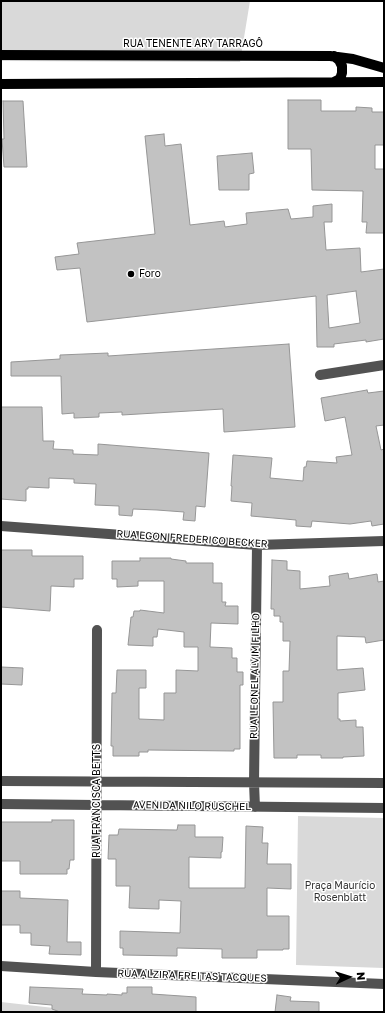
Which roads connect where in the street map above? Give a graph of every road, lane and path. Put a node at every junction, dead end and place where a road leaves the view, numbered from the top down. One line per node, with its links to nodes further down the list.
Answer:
1 (1, 55): 2 (main road, RUA TENENTE ARY TARRAGÔ)
2 (334, 56): 3 (main road, RUA TENENTE ARY TARRAGÔ); 4 (main road)
3 (384, 68)
4 (334, 82): 5 (main road); 6 (main road)
5 (384, 82)
6 (1, 84)
7 (384, 365): 8 (street)
8 (320, 374)
9 (1, 526): 11 (street, RUA EGON FREDERICO BECKER)
10 (384, 541): 11 (street, RUA EGON FREDERICO BECKER)
11 (257, 545): 15 (street, RUA LEONEL ALVIM FILHO)
12 (97, 630): 14 (street, RUA FRANCISCA BETTS)
13 (1, 781): 14 (street)
14 (97, 782): 15 (street); 18 (street, RUA FRANCISCA BETTS)
15 (254, 783): 16 (street); 19 (street, RUA LEONEL ALVIM FILHO)
16 (384, 783)
17 (1, 804): 18 (street, AVENIDA NILO RUSCHEL)
18 (96, 805): 19 (street, AVENIDA NILO RUSCHEL); 22 (street, RUA FRANCISCA BETTS)
19 (255, 807): 20 (street, AVENIDA NILO RUSCHEL)
20 (384, 808)
21 (1, 966): 22 (street, RUA ALZIRA FREITAS TACQUES)
22 (96, 972): 23 (street, RUA ALZIRA FREITAS TACQUES)
23 (384, 984)

